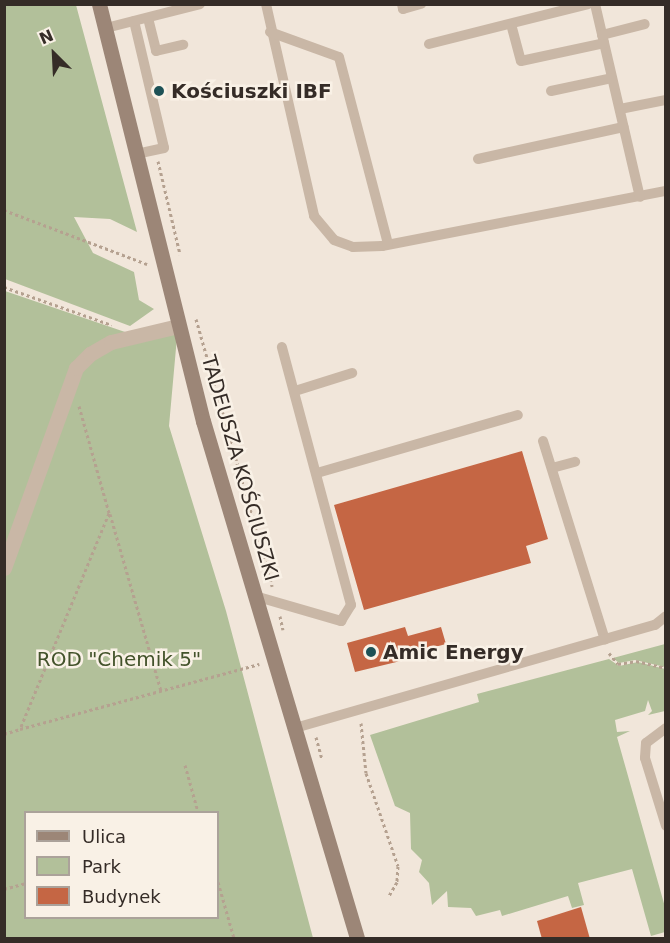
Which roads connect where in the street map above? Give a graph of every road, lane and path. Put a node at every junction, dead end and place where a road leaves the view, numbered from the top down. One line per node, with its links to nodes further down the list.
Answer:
1 (99, 4): 12 (main road, TADEUSZA KOŚCIUSZKI)
2 (200, 4): 8 (lane)
3 (266, 4): 13 (lane)
4 (402, 4): 5 (lane)
5 (422, 4)
6 (588, 4): 10 (lane)
7 (595, 4): 14 (lane)
8 (148, 18): 9 (lane); 16 (lane)
9 (134, 21): 12 (lane); 22 (lane)
10 (511, 24): 14 (lane); 15 (lane)
11 (645, 24): 14 (lane)
12 (106, 27): 23 (main road, TADEUSZA KOŚCIUSZKI)
13 (270, 32): 28 (lane); 28 (lane)
14 (603, 39): 17 (lane)
15 (429, 44)
16 (183, 45)
17 (612, 78): 18 (lane); 20 (lane)
18 (551, 91)
19 (666, 100): 20 (lane)
20 (620, 109): 21 (lane)
21 (624, 128): 24 (lane); 26 (lane)
22 (156, 150): 23 (lane); 29 (path)
23 (136, 154): 30 (main road, TADEUSZA KOŚCIUSZKI)
24 (478, 159)
25 (666, 191): 26 (lane)
26 (640, 197): 28 (lane)
27 (4, 210): 30 (path)
28 (388, 244)
29 (182, 266)
30 (165, 272): 33 (main road, TADEUSZA KOŚCIUSZKI)
31 (4, 287): 34 (path)
32 (194, 311): 47 (path)
33 (178, 326): 45 (street); 46 (main road, TADEUSZA KOŚCIUSZKI)
34 (123, 329)
35 (282, 347): 37 (lane)
36 (352, 373): 37 (lane)
37 (295, 391): 43 (lane)
38 (78, 401): 44 (path)
39 (518, 415): 43 (lane)
40 (543, 441): 42 (lane)
41 (575, 462): 42 (lane)
42 (552, 468): 50 (lane)
43 (317, 473): 47 (lane)
44 (109, 513): 53 (path); 58 (path)
45 (4, 568)
46 (255, 596): 47 (lane); 51 (main road, TADEUSZA KOŚCIUSZKI)
47 (276, 600): 49 (path)
48 (666, 616): 50 (lane)
49 (284, 633)
50 (605, 640): 52 (path); 54 (lane)
51 (275, 660): 53 (path); 56 (main road, TADEUSZA KOŚCIUSZKI)
52 (666, 668)
53 (161, 691): 58 (path)
54 (361, 708): 55 (lane); 67 (path)
55 (312, 723): 56 (lane); 61 (path)
56 (295, 728): 69 (main road, TADEUSZA KOŚCIUSZKI)
57 (666, 728): 63 (lane)
58 (20, 729): 59 (path)
59 (4, 734)
60 (185, 765): 62 (path)
61 (325, 769)
62 (197, 811)
63 (666, 826)
64 (24, 884): 66 (path)
65 (219, 886): 68 (path)
66 (4, 889)
67 (390, 896)
68 (234, 939)
69 (357, 939)

